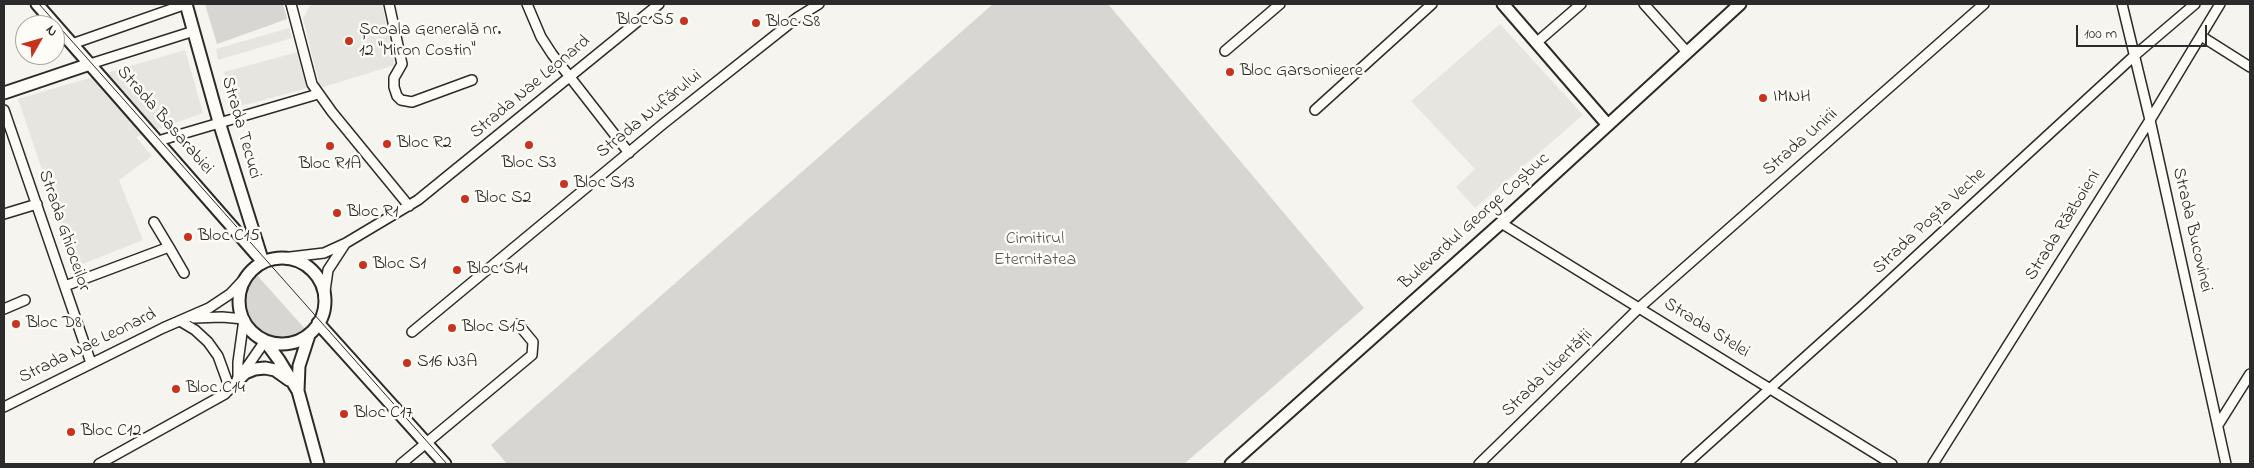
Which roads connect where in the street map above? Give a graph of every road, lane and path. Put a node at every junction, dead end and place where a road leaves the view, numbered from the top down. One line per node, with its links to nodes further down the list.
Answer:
1 (37, 4): 21 (main road, Strada Basarabiei)
2 (186, 4): 18 (main road, Strada Tecuci); 21 (street)
3 (291, 4): 30 (street)
4 (389, 4): 28 (street)
5 (527, 4): 27 (street)
6 (659, 4): 27 (street, Strada Nae Leonard)
7 (819, 4): 37 (street, Strada Nufărului)
8 (1280, 4): 22 (street)
9 (1432, 4): 32 (street)
10 (1503, 4): 20 (main road)
11 (1581, 4): 20 (street)
12 (1644, 4): 23 (street)
13 (1740, 4): 23 (main road, Bulevardul George Coșbuc)
14 (1984, 4): 52 (street, Strada Unirii)
15 (2122, 4): 24 (street, Strada Bucovinei)
16 (2195, 4): 24 (street, Strada Poșta Veche)
17 (2220, 4): 19 (street, Strada Războieni)
18 (194, 31): 25 (street); 34 (main road, Strada Tecuci)
19 (2201, 36): 26 (street); 33 (street, Strada Războieni)
20 (1536, 43): 35 (main road)
21 (72, 44): 25 (main road, Strada Basarabiei)
22 (1225, 50)
23 (1687, 52): 35 (main road, Bulevardul George Coșbuc)
24 (2134, 56): 33 (street, Strada Bucovinei); 64 (street, Strada Poșta Veche)
25 (90, 64): 29 (main road); 36 (main road, Strada Basarabiei)
26 (2250, 67)
27 (570, 78): 37 (street); 39 (street, Strada Nae Leonard)
28 (472, 80)
29 (4, 93)
30 (318, 94): 34 (street); 39 (street)
31 (4, 110): 38 (street, Strada Ghioceilor)
32 (1314, 110)
33 (2150, 120): 67 (street, Strada Bucovinei); 77 (street, Strada Războieni)
34 (219, 122): 36 (street); 46 (main road, Strada Tecuci)
35 (1607, 124): 42 (main road, Bulevardul George Coșbuc)
36 (158, 140): 46 (main road, Strada Basarabiei)
37 (629, 153): 58 (street, Strada Nufărului)
38 (37, 204): 40 (street); 49 (street, Strada Ghioceilor)
39 (409, 206): 43 (street, Strada Nae Leonard)
40 (4, 214)
41 (154, 222): 44 (street)
42 (1501, 223): 52 (street, Strada Stelei); 73 (main road, Bulevardul George Coșbuc)
43 (346, 243): 45 (street, Strada Nae Leonard); 50 (street, Strada Nae Leonard)
44 (169, 248): 47 (street); 49 (street)
45 (282, 258): 46 (main road); 50 (main road)
46 (263, 262): 48 (main road)
47 (184, 273)
48 (245, 278): 54 (street, Strada Nae Leonard); 55 (main road)
49 (65, 286): 61 (street, Strada Ghioceilor)
50 (324, 298): 56 (main road)
51 (26, 300): 53 (street)
52 (1640, 307): 64 (street, Strada Stelei); 74 (street, Strada Libertății)
53 (4, 309)
54 (184, 320): 55 (street, Strada Nae Leonard); 61 (street, Strada Nae Leonard); 63 (street)
55 (244, 320): 60 (main road); 63 (street)
56 (318, 323): 59 (main road); 68 (main road)
57 (518, 324): 68 (street)
58 (412, 332)
59 (308, 334): 60 (main road); 65 (main road)
60 (265, 341): 63 (street); 65 (main road)
61 (91, 363): 66 (street, Strada Nae Leonard)
62 (2250, 374): 67 (street)
63 (234, 384): 65 (main road); 69 (street)
64 (1772, 388): 75 (street, Strada Poșta Veche); 76 (street, Strada Stelei)
65 (298, 391): 70 (main road)
66 (4, 407)
67 (2218, 425): 78 (street, Strada Bucovinei)
68 (426, 444): 71 (street); 72 (main road)
69 (99, 464)
70 (318, 464)
71 (400, 464)
72 (445, 464)
73 (1231, 464)
74 (1479, 464)
75 (1686, 464)
76 (1892, 464)
77 (1933, 464)
78 (2226, 464)

